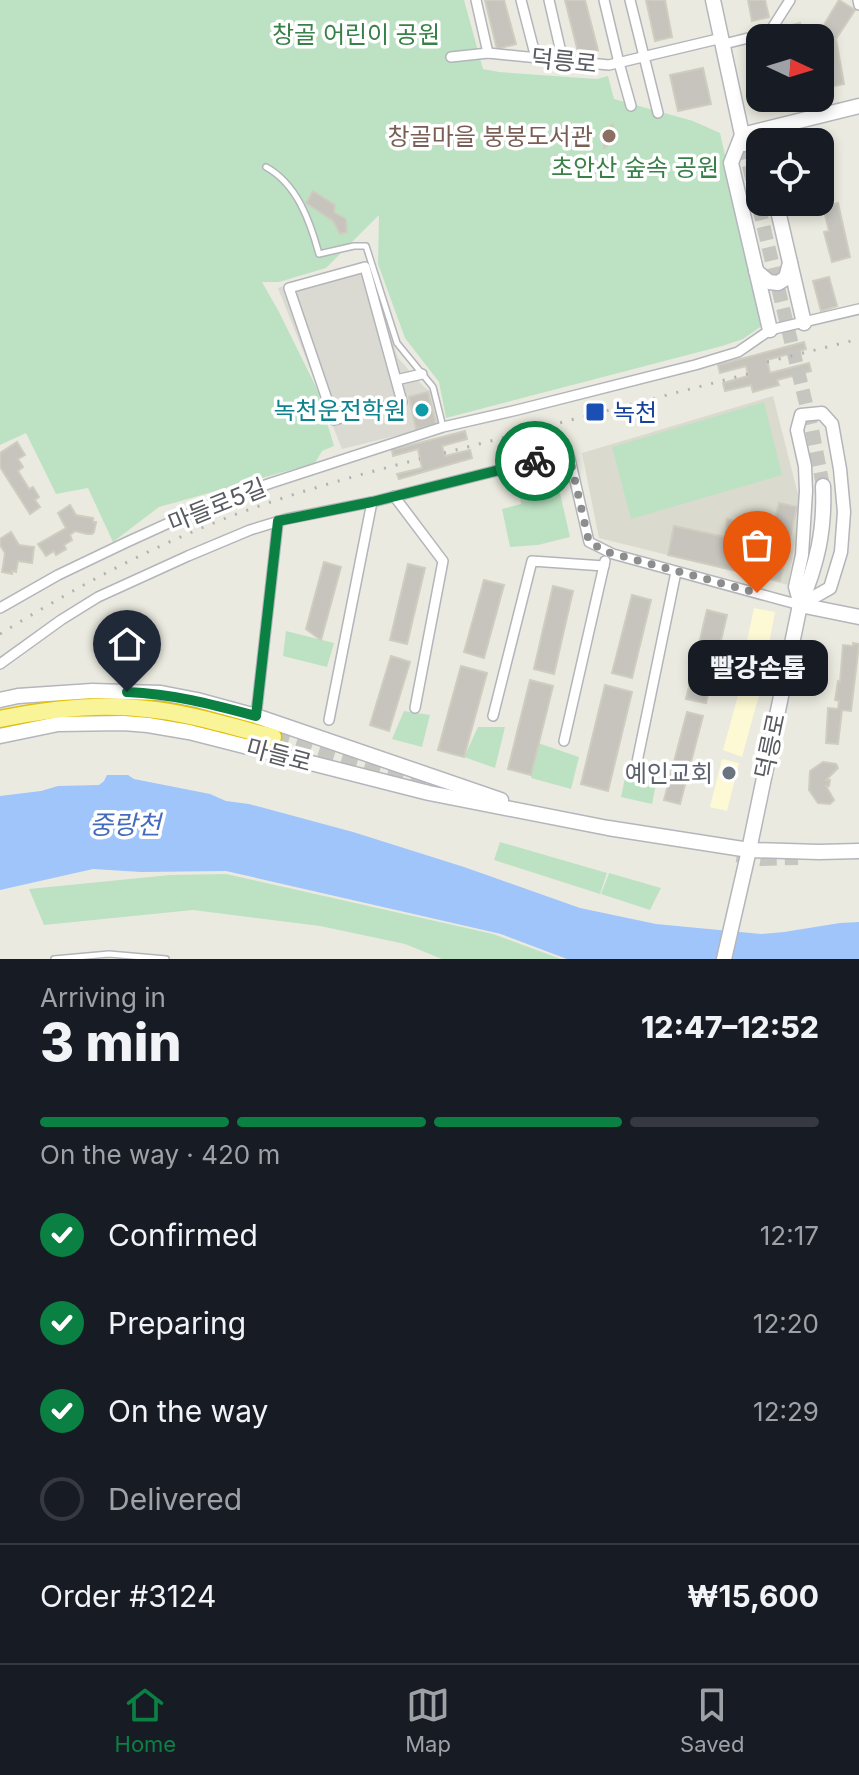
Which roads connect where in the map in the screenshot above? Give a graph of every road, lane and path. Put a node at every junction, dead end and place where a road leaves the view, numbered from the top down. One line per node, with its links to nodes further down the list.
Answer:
1 (476, 0): 11 (street)
2 (521, 0): 14 (street)
3 (549, 0): 15 (street)
4 (604, 0): 16 (street)
5 (630, 0): 13 (street)
6 (713, 0): 10 (main road)
7 (790, 0): 8 (street)
8 (775, 24)
9 (746, 38): 10 (street, 덕릉로)
10 (723, 41): 13 (street, 덕릉로); 20 (main road)
11 (488, 53): 12 (street, 덕릉로); 14 (street, 덕릉로)
12 (451, 57)
13 (644, 57): 16 (street, 덕릉로); 19 (street)
14 (536, 58): 15 (street, 덕릉로)
15 (563, 61): 16 (street, 덕릉로)
16 (619, 63): 17 (street)
17 (631, 106)
18 (859, 106): 20 (main road)
19 (658, 113)
20 (743, 140): 21 (main road); 25 (main road)
21 (746, 142)
22 (266, 167): 29 (lane)
23 (779, 216): 24 (main road)
24 (790, 263): 25 (main road); 27 (main road)
25 (756, 271): 28 (main road)
26 (859, 309): 27 (street)
27 (804, 323): 28 (street)
28 (770, 330): 31 (street, 마들로5길)
29 (422, 374): 30 (street); 31 (lane)
30 (396, 380): 30 (street)
31 (443, 427): 40 (street, 마들로5길)
32 (823, 486): 39 (main road, 덕릉로)
33 (394, 496): 34 (street); 36 (street); 44 (street)
34 (372, 502): 35 (street); 48 (street)
35 (278, 521): 42 (street); 45 (street, 마들로)
36 (607, 552): 37 (street); 38 (street)
37 (604, 566): 46 (street); 51 (street)
38 (676, 572): 39 (street); 54 (street)
39 (800, 605): 39 (street); 41 (main road); 56 (main road, 덕릉로)
40 (0, 608)
41 (859, 617)
42 (0, 664)
43 (0, 700): 45 (main road, 마들로)
44 (415, 708)
45 (256, 716): 52 (main road, 마들로)
46 (493, 716)
47 (0, 719): 50 (highway)
48 (329, 720)
49 (0, 736): 53 (main road, 마들로)
50 (273, 737)
51 (564, 741)
52 (338, 744): 53 (main road); 55 (main road, 마들로)
53 (326, 767): 55 (main road, 마들로)
54 (636, 767)
55 (555, 818): 56 (main road, 마들로)
56 (749, 850): 57 (main road, 마들로); 60 (main road, 덕릉로)
57 (859, 851)
58 (54, 959): 59 (lane)
59 (166, 959)
60 (724, 959)

